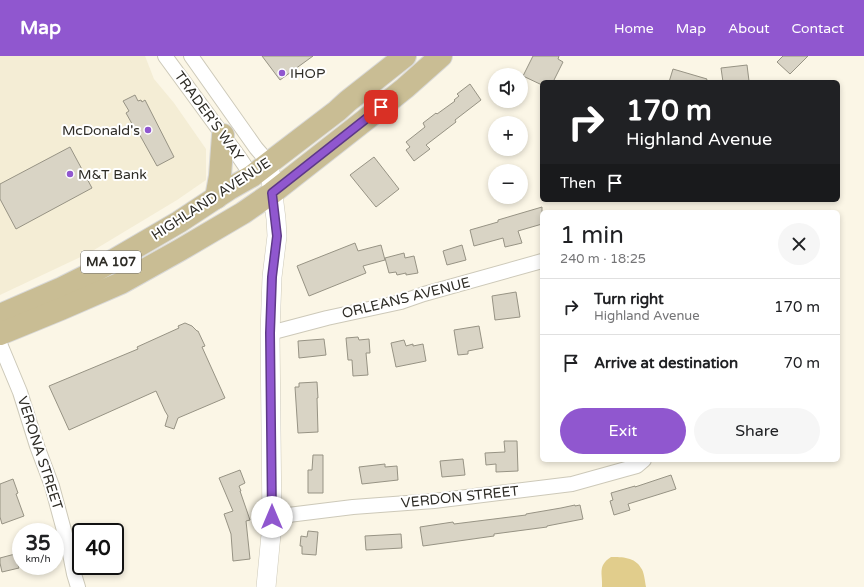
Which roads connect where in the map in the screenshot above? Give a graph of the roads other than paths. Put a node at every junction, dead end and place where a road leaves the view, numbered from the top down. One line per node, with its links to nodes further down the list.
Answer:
1 (165, 56): 5 (street, TRADER'S WAY)
2 (190, 56): 6 (street)
3 (405, 56): 6 (main road, HIGHLAND AVENUE / MA 107)
4 (441, 56): 7 (main road, HIGHLAND AVENUE / MA 107)
5 (223, 135): 6 (street, TRADER'S WAY); 8 (main road)
6 (260, 169): 7 (street); 8 (main road, HIGHLAND AVENUE / MA 107)
7 (272, 193): 11 (street); 12 (main road, HIGHLAND AVENUE / MA 107)
8 (216, 198): 10 (main road, HIGHLAND AVENUE / MA 107)
9 (540, 262): 11 (street, ORLEANS AVENUE)
10 (0, 315)
11 (270, 333): 15 (street)
12 (0, 334)
13 (0, 344): 16 (street, VERONA STREET)
14 (642, 462): 15 (street, VERDON STREET)
15 (272, 517): 17 (street)
16 (78, 587)
17 (266, 587)

